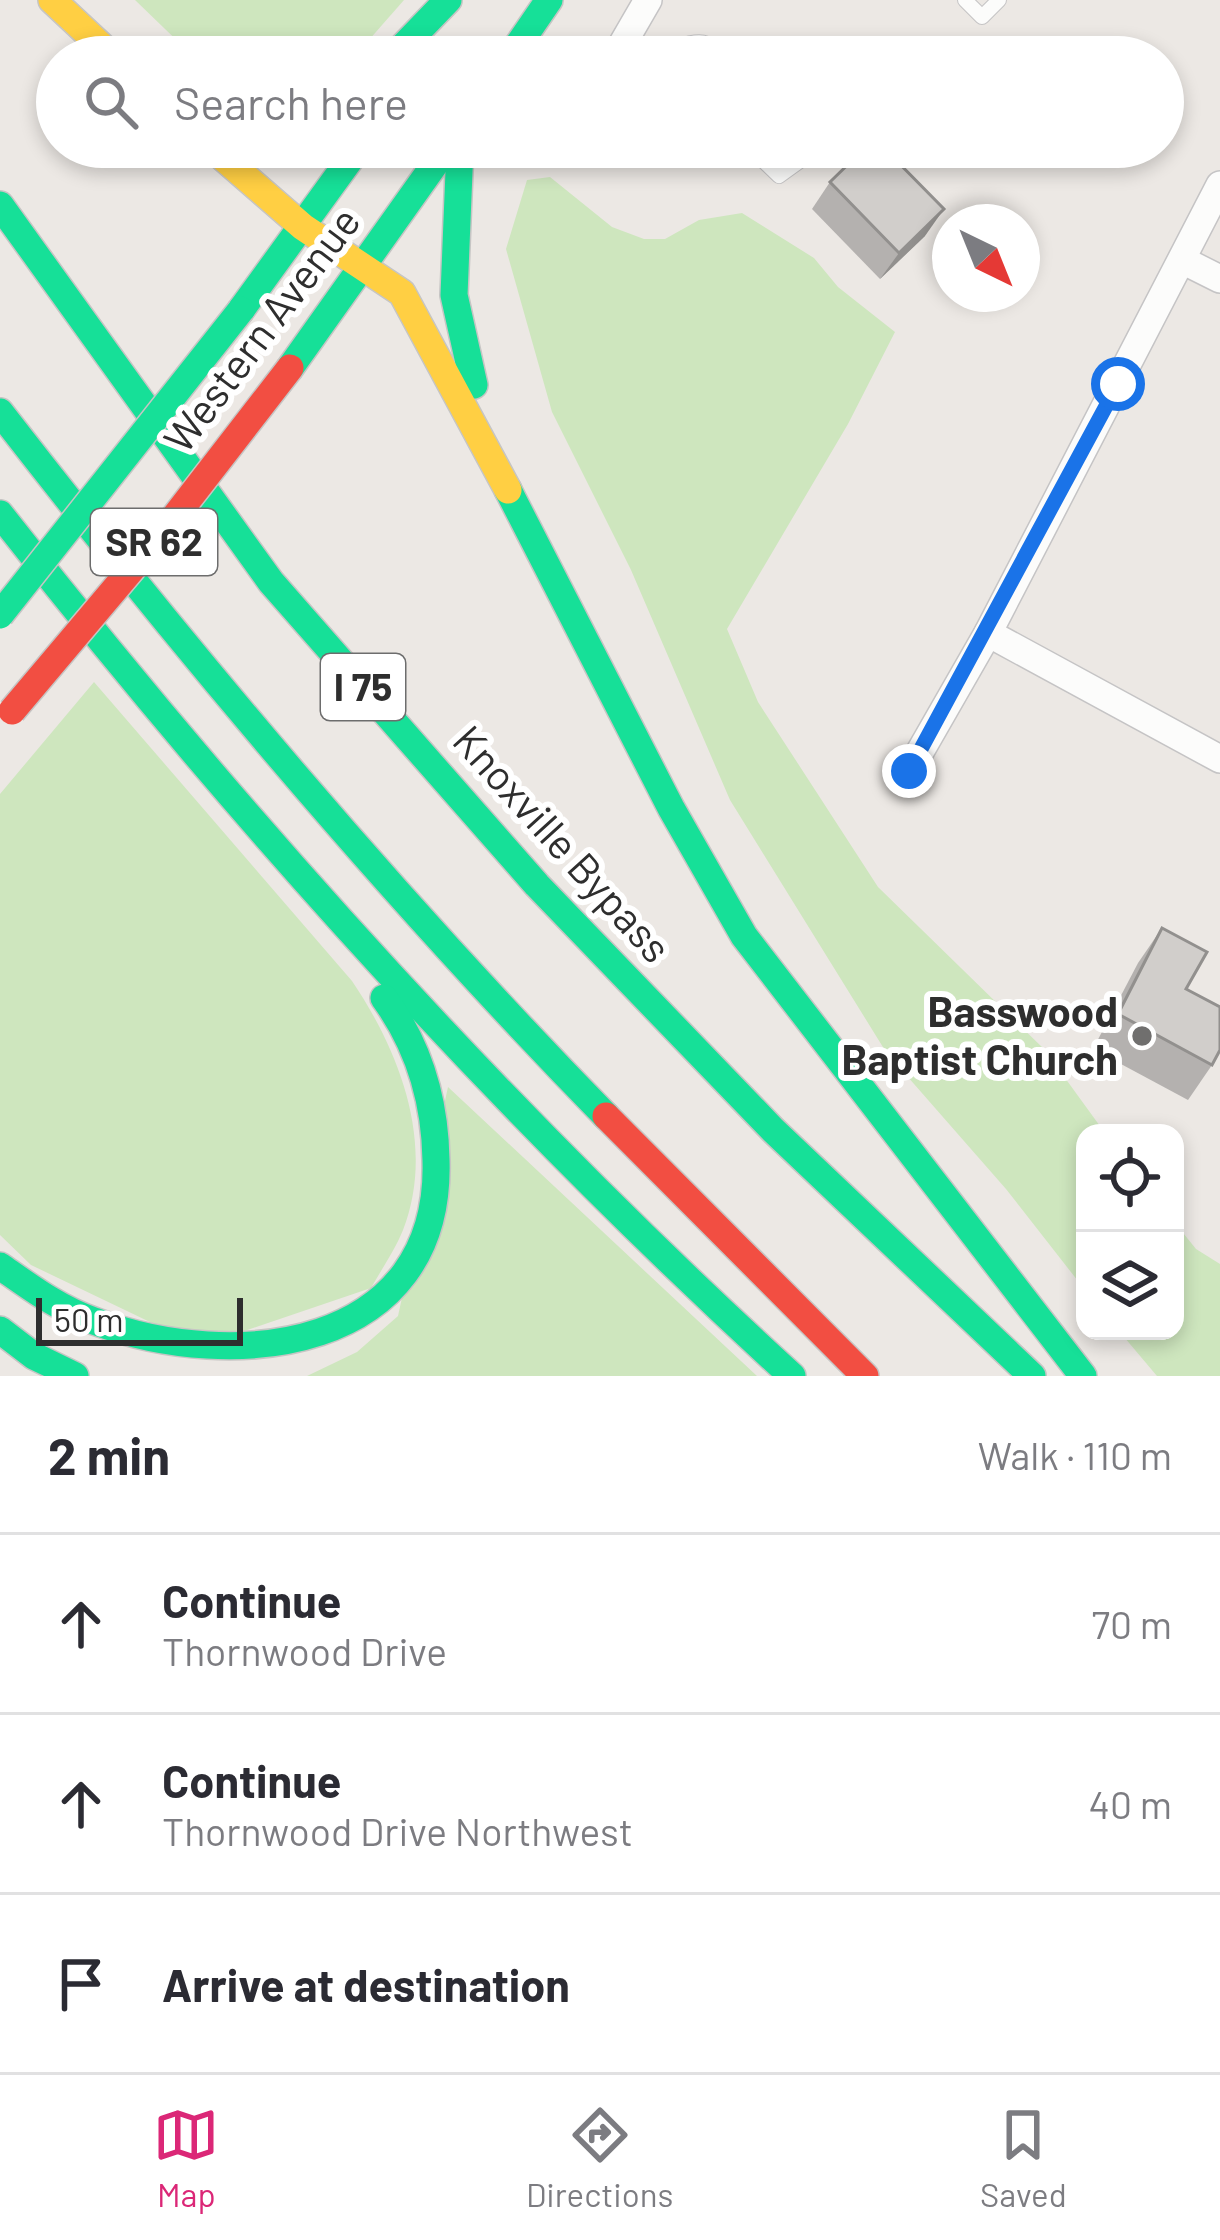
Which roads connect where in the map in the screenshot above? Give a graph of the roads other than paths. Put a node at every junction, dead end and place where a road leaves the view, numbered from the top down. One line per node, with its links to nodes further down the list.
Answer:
1 (52, 0): 8 (main road)
2 (448, 0): 9 (main road)
3 (461, 0): 10 (main road)
4 (549, 0): 11 (main road)
5 (648, 0): 12 (street)
6 (964, 0): 7 (lane)
7 (999, 0)
8 (91, 36)
9 (413, 36)
10 (436, 36)
11 (524, 36)
12 (628, 36)
13 (235, 168): 19 (main road)
14 (344, 168): 19 (main road, Western Avenue / SR 62)
15 (432, 168): 21 (main road, Western Avenue / SR 62)
16 (459, 168): 24 (main road)
17 (1220, 185): 20 (street)
18 (0, 205): 37 (main road, Knoxville Bypass / I 75)
19 (303, 227): 21 (main road); 26 (main road, Western Avenue / SR 62, bridge)
20 (1182, 260): 22 (street); 27 (street)
21 (364, 265): 24 (main road); 29 (main road, Western Avenue / SR 62, bridge)
22 (1220, 279)
23 (0, 412): 36 (main road, I 75)
24 (503, 477): 38 (main road)
25 (0, 514): 28 (main road)
26 (0, 615)
27 (988, 633): 30 (street); 31 (street)
28 (150, 709): 32 (main road); 35 (main road)
29 (4, 723)
30 (1220, 759)
31 (909, 771)
32 (0, 1265)
33 (0, 1330): 34 (main road)
34 (75, 1376)
35 (792, 1376)
36 (865, 1376)
37 (1032, 1376)
38 (1083, 1376)

